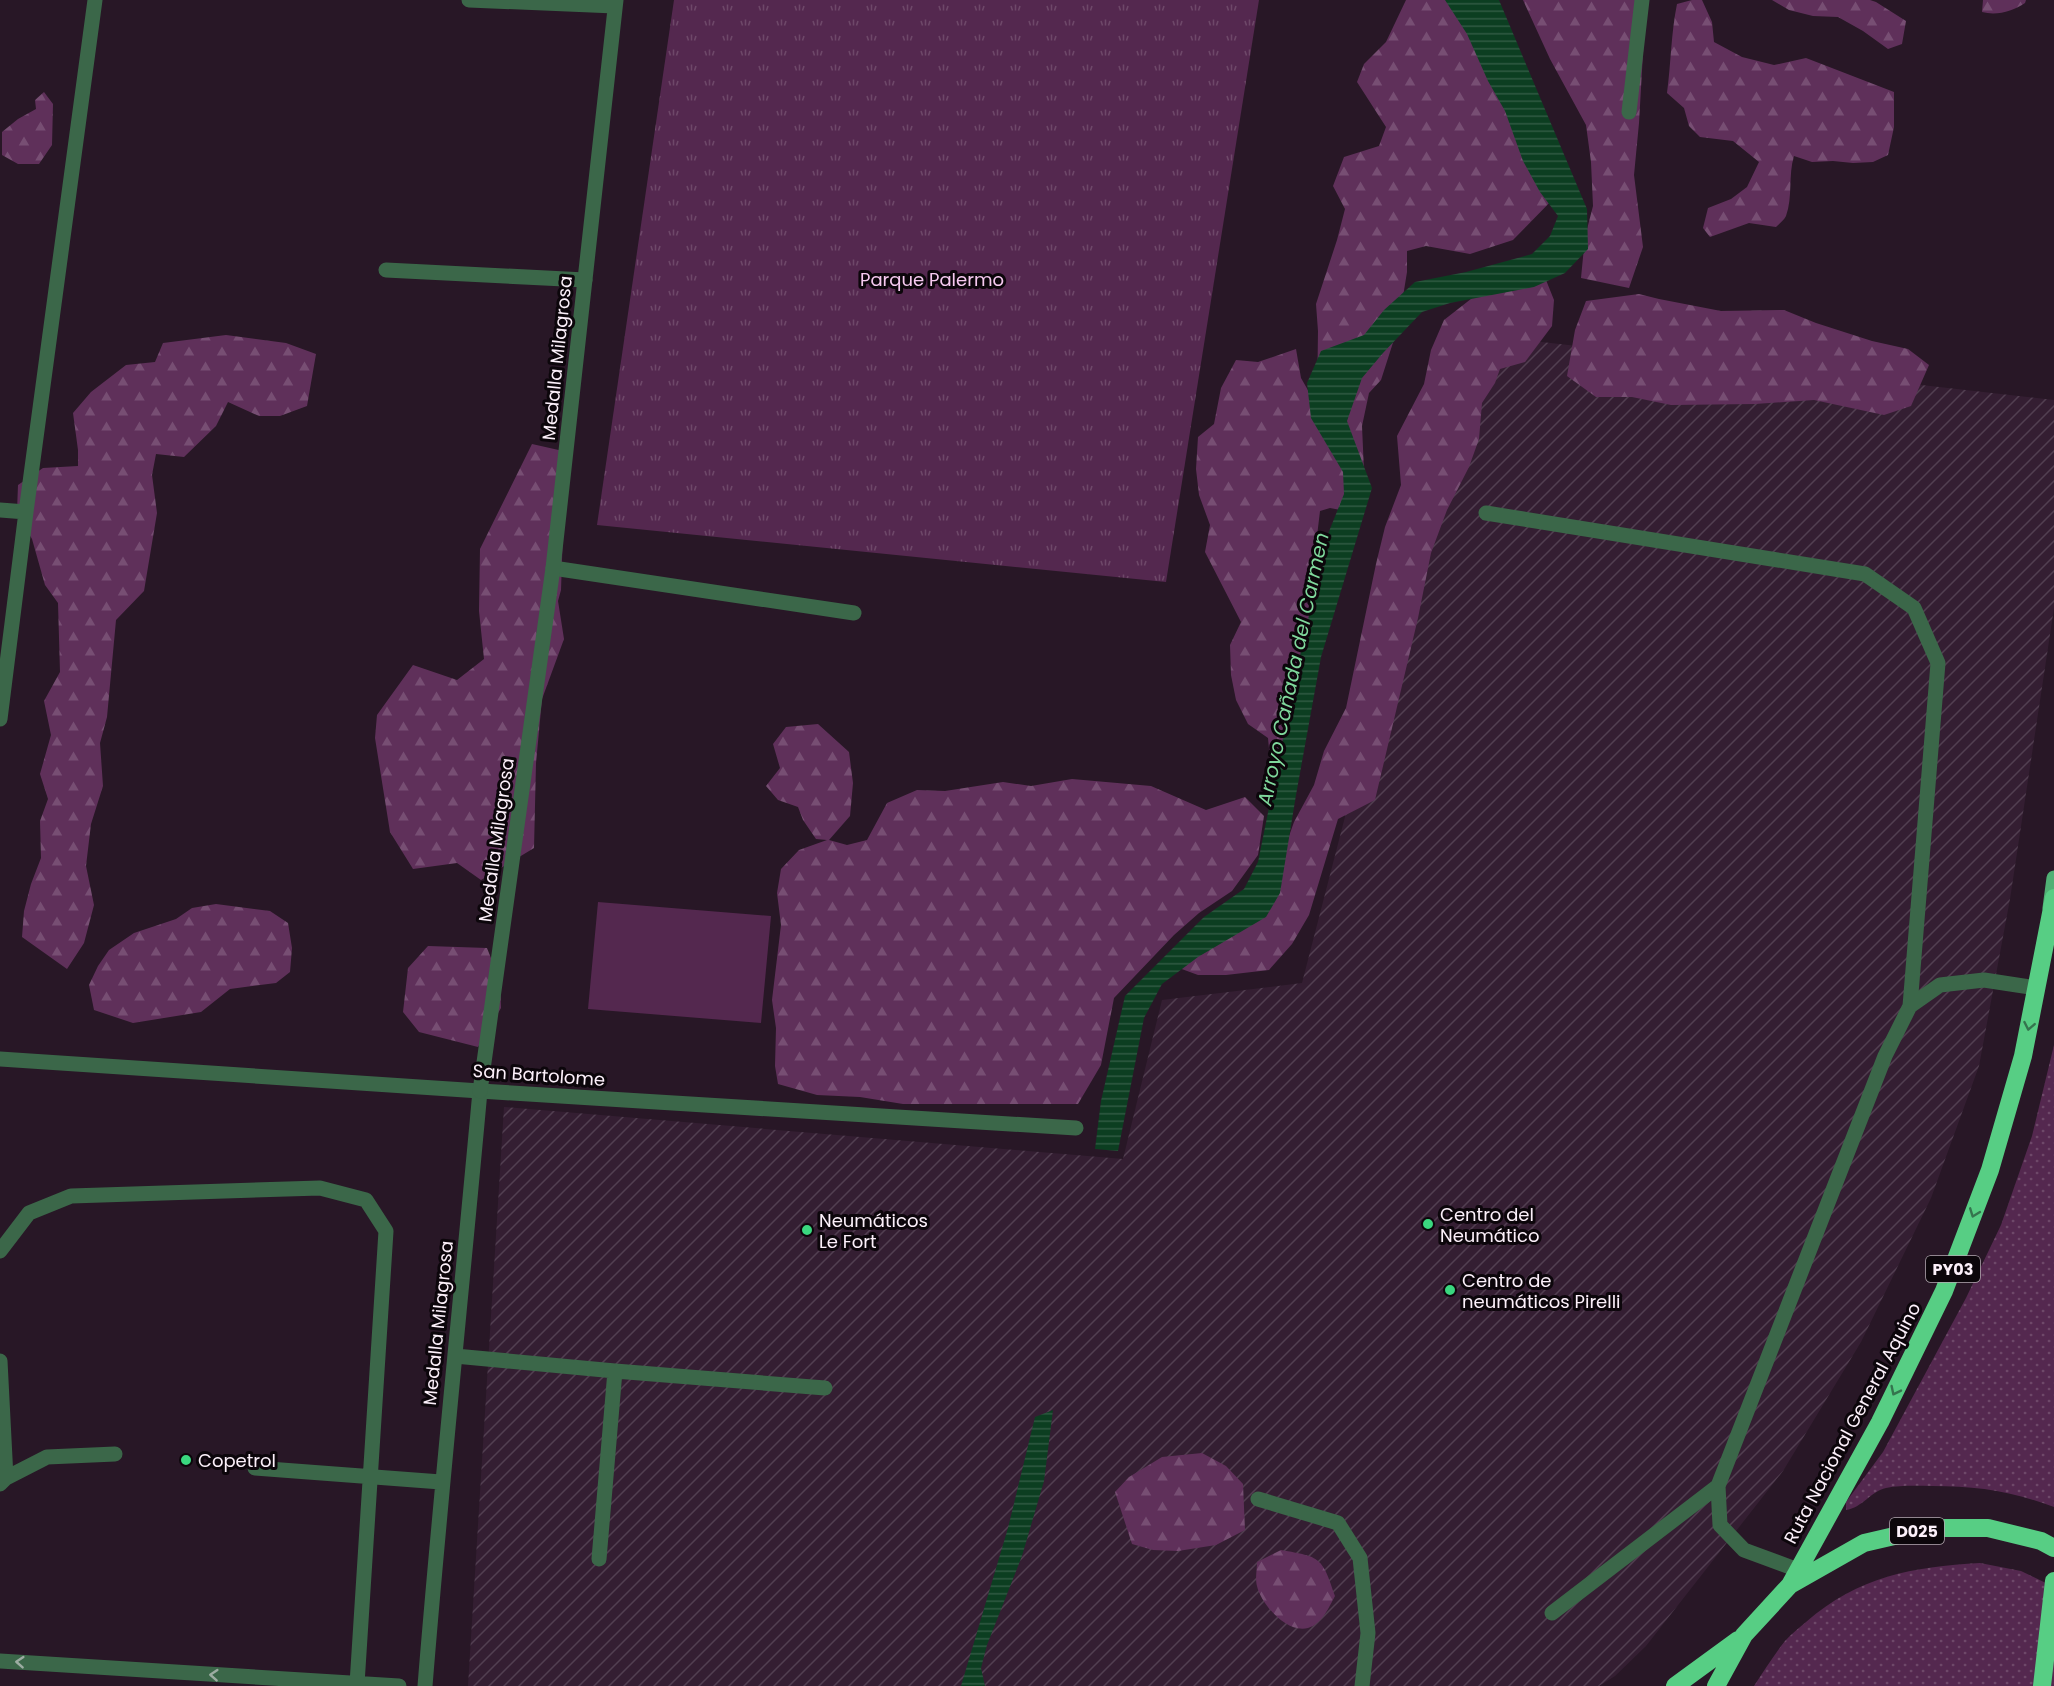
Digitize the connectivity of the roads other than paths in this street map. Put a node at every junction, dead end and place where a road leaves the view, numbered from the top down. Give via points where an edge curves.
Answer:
1 (95, 0) edge
2 (469, 0) edge
3 (1642, 0) edge
4 (616, 3) edge
5 (1629, 112) dead end
6 (386, 270) dead end
7 (585, 280) junction
8 (0, 510) edge
9 (26, 512) junction
10 (1486, 513) dead end
11 (553, 568) junction
12 (854, 613) dead end
13 (0, 719) edge
14 (2054, 878) edge
15 (2054, 898) edge
16 (2048, 928) junction
17 (2037, 988) junction
18 (1910, 1006) junction
19 (0, 1059) edge
20 (480, 1091) junction
21 (1076, 1128) dead end
22 (0, 1251) edge
23 (455, 1356) junction
24 (0, 1361) edge
25 (615, 1371) junction
26 (825, 1388) dead end
27 (115, 1454) dead end
28 (255, 1468) dead end
29 (371, 1477) junction
30 (3, 1481) edge
31 (441, 1482) junction
32 (1718, 1486) junction
33 (1258, 1499) dead end
34 (2054, 1548) edge
35 (599, 1559) dead end
36 (1794, 1578) junction
37 (2054, 1581) edge
38 (1552, 1613) dead end
39 (1744, 1635) junction
40 (0, 1661) edge
41 (357, 1684) junction
42 (399, 1686) edge
43 (425, 1686) edge
44 (1362, 1686) edge
45 (1676, 1686) edge
46 (1716, 1686) edge
47 (2042, 1686) edge

1 - 9 street
2 - 4 street
3 - 5 street
4 - 7 street, Medalla Milagrosa
6 - 7 street
7 - 11 street, Medalla Milagrosa
8 - 9 street
9 - 13 street
10 - 18 street via 1864,574 1914,608 1938,663
11 - 12 street
11 - 20 street, Medalla Milagrosa
14 - 16 main road, PY03
15 - 16 highway, Ruta Nacional General Aquino / PY03
16 - 17 highway, Ruta Nacional General Aquino / PY03
17 - 18 street via 1984,980 1940,985
17 -> 36 highway, Ruta Nacional General Aquino / PY03 via 2023,1056 1990,1170 1944,1291 1880,1422
18 - 32 street via 1886,1056
19 - 20 street, San Bartolome
20 - 21 street, San Bartolome
20 - 23 street, Medalla Milagrosa
22 - 29 street via 29,1213 71,1196 320,1188 366,1200 386,1231
23 - 25 street
23 - 31 street, Medalla Milagrosa
24 - 30 street
25 - 26 street
25 - 35 street
27 - 30 street via 47,1457
28 - 29 street
29 - 31 street
29 - 41 street
31 - 43 street, Medalla Milagrosa
32 - 36 street via 1720,1525 1744,1550
32 - 38 street
33 - 44 street via 1338,1523 1360,1558 1368,1633
34 - 36 highway, D025 via 1988,1528 1929,1528 1864,1543
36 - 39 highway, D025
37 - 47 highway
39 - 45 highway, D025
39 - 46 highway, D025
41 -> 40 street
41 - 42 street

